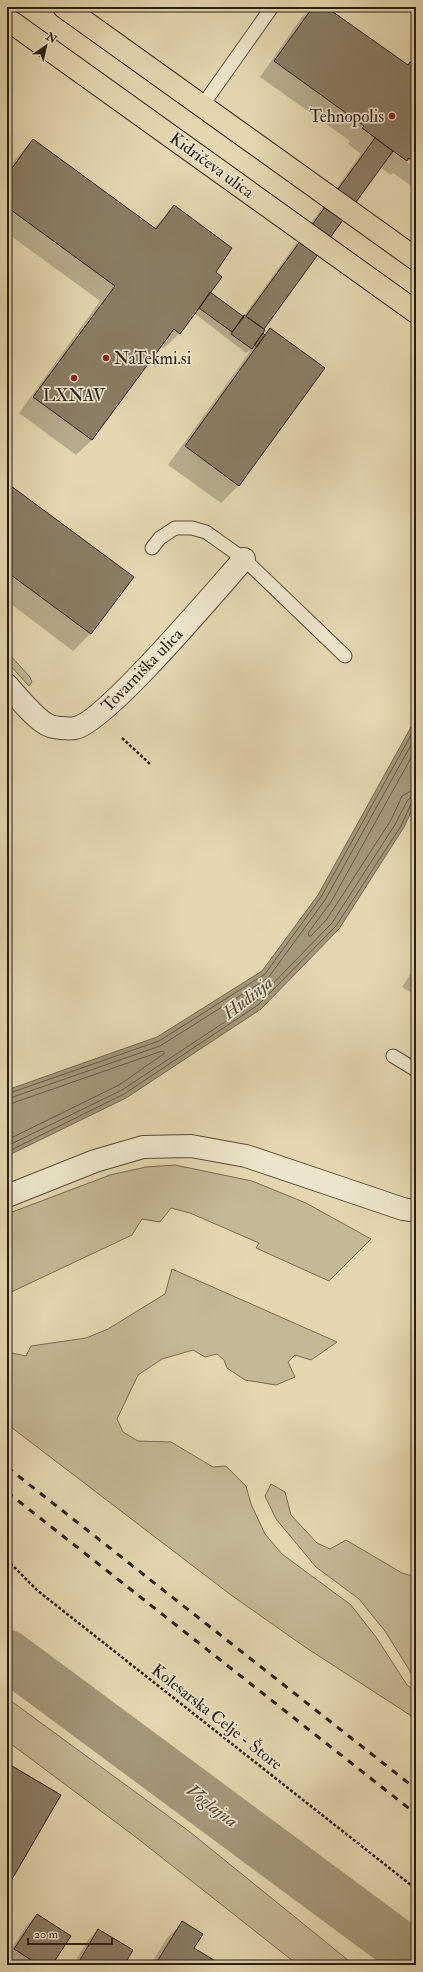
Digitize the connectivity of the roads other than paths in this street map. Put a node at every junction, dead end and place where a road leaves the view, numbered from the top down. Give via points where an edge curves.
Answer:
1 (64, 7) edge
2 (272, 7) edge
3 (7, 19) edge
4 (202, 106) junction
5 (416, 259) edge
6 (416, 312) edge
7 (152, 548) dead end
8 (244, 559) junction
9 (345, 656) dead end
10 (7, 685) edge
11 (394, 1056) dead end
12 (416, 1070) edge
13 (7, 1196) edge
14 (416, 1211) edge

1 - 4 main road
2 - 4 lane
3 - 6 main road, Kidričeva ulica
4 - 5 main road
7 - 8 lane via 160,538 175,528 192,528 206,532
8 - 9 lane
8 - 10 street, Tovarniška ulica via 128,687 99,715 76,728 48,725
11 - 12 lane
13 - 14 street via 95,1161 143,1147 191,1146 246,1156 403,1209

